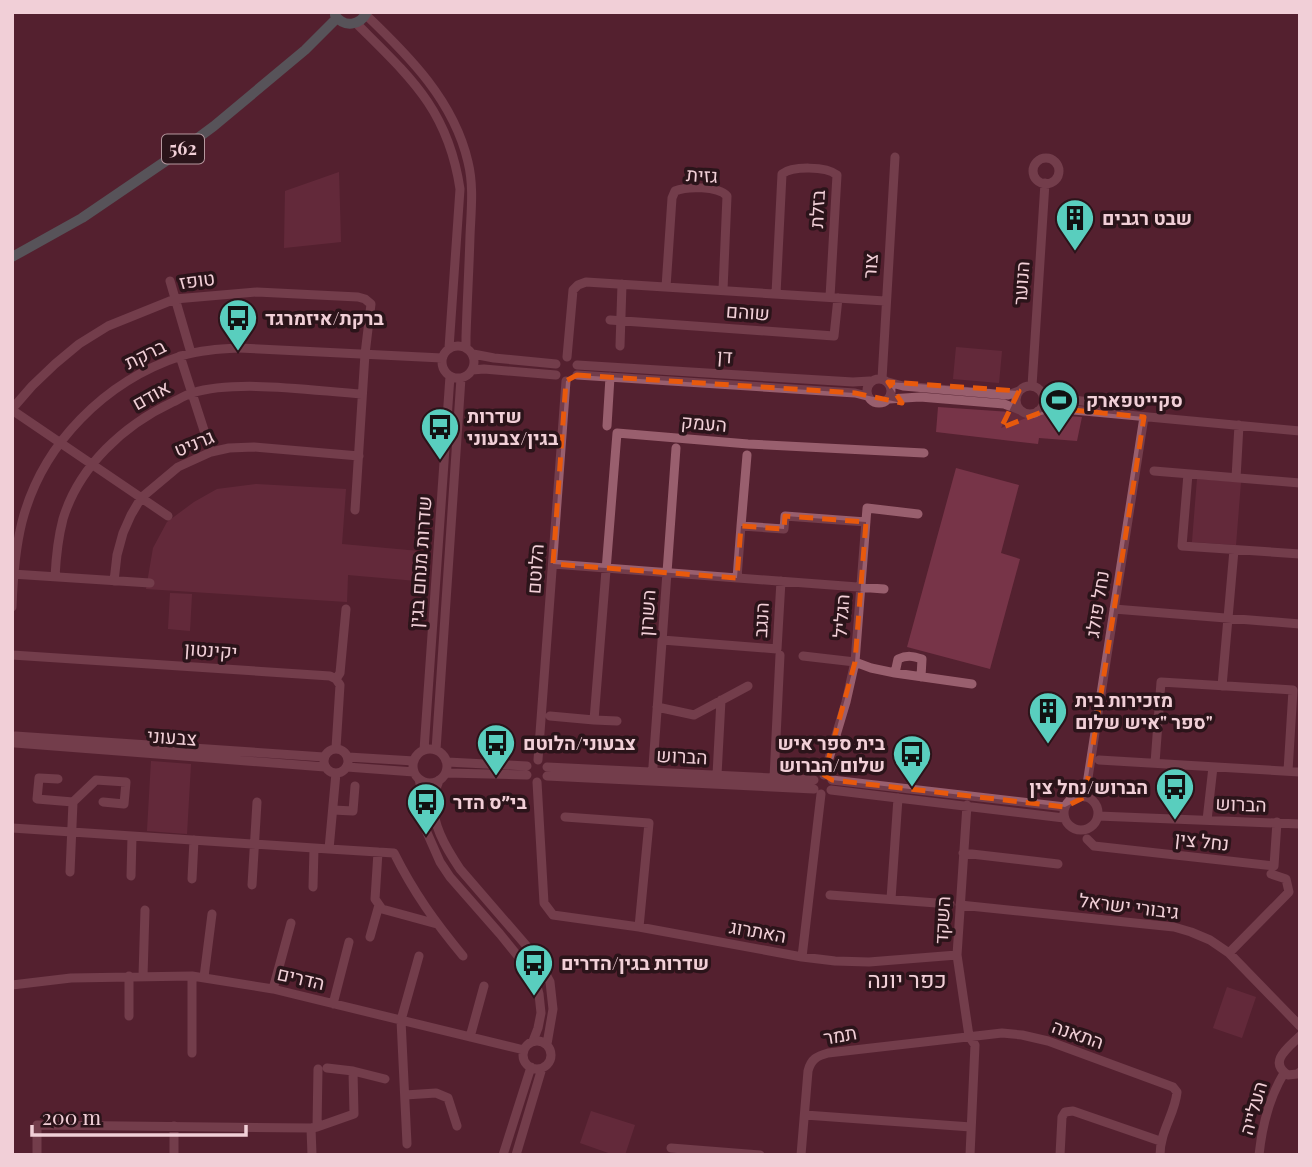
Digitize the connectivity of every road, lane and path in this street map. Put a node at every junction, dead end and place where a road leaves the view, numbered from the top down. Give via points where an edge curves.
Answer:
1 (366, 14) edge
2 (335, 15) edge
3 (356, 23) junction
4 (895, 157) dead end
5 (1045, 183) dead end
6 (12, 257) edge
7 (170, 281) dead end
8 (622, 284) junction
9 (666, 287) junction
10 (723, 290) junction
11 (776, 294) junction
12 (834, 298) junction
13 (175, 299) junction
14 (885, 301) junction
15 (610, 320) dead end
16 (621, 321) junction
17 (620, 346) dead end
18 (449, 348) junction
19 (470, 351) junction
20 (191, 354) junction
21 (365, 354) junction
22 (180, 356) junction
23 (567, 357) junction
24 (442, 358) junction
25 (556, 364) junction
26 (577, 365) junction
27 (472, 370) junction
28 (556, 375) junction
29 (577, 375) junction
30 (455, 377) junction
31 (610, 377) junction
32 (885, 380) junction
33 (566, 381) junction
34 (870, 381) junction
35 (1032, 386) junction
36 (1019, 391) junction
37 (192, 393) junction
38 (362, 394) junction
39 (1043, 394) junction
40 (867, 396) junction
41 (889, 399) junction
42 (12, 410) edge
43 (1020, 410) junction
44 (1038, 411) junction
45 (1144, 417) junction
46 (1239, 425) junction
47 (607, 426) dead end
48 (1300, 431) edge
49 (60, 442) junction
50 (676, 448) dead end
51 (211, 452) junction
52 (924, 453) dead end
53 (747, 455) dead end
54 (359, 456) junction
55 (92, 464) junction
56 (1154, 471) dead end
57 (1188, 474) junction
58 (1236, 478) junction
59 (1300, 483) edge
60 (141, 498) junction
61 (355, 510) dead end
62 (919, 514) dead end
63 (168, 516) dead end
64 (866, 522) junction
65 (741, 526) junction
66 (1234, 550) junction
67 (1300, 554) edge
68 (553, 564) junction
69 (606, 568) junction
70 (667, 573) junction
71 (13, 574) edge
72 (55, 577) junction
73 (737, 578) junction
74 (114, 581) junction
75 (781, 581) junction
76 (150, 583) dead end
77 (861, 587) junction
78 (884, 589) dead end
79 (12, 607) edge
80 (346, 609) dead end
81 (1114, 609) junction
82 (1227, 618) junction
83 (1300, 624) edge
84 (662, 640) junction
85 (12, 654) edge
86 (780, 655) dead end
87 (803, 656) dead end
88 (855, 662) junction
89 (895, 673) junction
90 (921, 677) junction
91 (336, 679) junction
92 (972, 684) dead end
93 (748, 686) dead end
94 (1222, 686) junction
95 (721, 701) junction
96 (657, 707) junction
97 (551, 716) dead end
98 (594, 720) junction
99 (617, 721) dead end
100 (14, 740) edge
101 (336, 748) junction
102 (424, 750) junction
103 (436, 750) junction
104 (538, 760) junction
105 (1099, 760) dead end
106 (325, 762) junction
107 (347, 762) junction
108 (1155, 763) junction
109 (1213, 767) junction
110 (416, 771) junction
111 (527, 771) junction
112 (547, 771) junction
113 (1288, 771) junction
114 (444, 772) junction
115 (1300, 772) edge
116 (336, 773) junction
117 (717, 775) junction
118 (652, 776) junction
119 (774, 778) junction
120 (58, 779) dead end
121 (537, 782) junction
122 (829, 782) junction
123 (355, 786) dead end
124 (816, 788) junction
125 (1085, 797) junction
126 (898, 798) junction
127 (73, 802) junction
128 (103, 802) dead end
129 (257, 802) dead end
130 (967, 805) junction
131 (333, 810) junction
132 (1065, 813) junction
133 (1098, 816) junction
134 (565, 817) dead end
135 (1207, 820) junction
136 (1277, 822) junction
137 (1300, 824) edge
138 (12, 829) edge
139 (71, 832) junction
140 (132, 836) junction
141 (1087, 839) dead end
142 (194, 840) junction
143 (254, 844) junction
144 (314, 848) junction
145 (329, 849) junction
146 (378, 852) junction
147 (963, 853) junction
148 (1058, 863) dead end
149 (70, 872) dead end
150 (1271, 874) dead end
151 (131, 876) dead end
152 (192, 879) dead end
153 (252, 885) dead end
154 (313, 887) dead end
155 (810, 893) junction
156 (891, 899) junction
157 (955, 904) junction
158 (379, 905) junction
159 (145, 910) dead end
160 (212, 914) dead end
161 (291, 923) dead end
162 (437, 924) junction
163 (639, 927) junction
164 (370, 937) dead end
165 (349, 942) dead end
166 (1229, 953) junction
167 (419, 956) dead end
168 (463, 956) dead end
169 (957, 956) junction
170 (802, 957) junction
171 (129, 976) junction
172 (143, 976) junction
173 (192, 976) junction
174 (204, 977) junction
175 (12, 985) edge
176 (484, 986) dead end
177 (273, 989) junction
178 (333, 1004) junction
179 (130, 1016) dead end
180 (401, 1020) junction
181 (1300, 1026) edge
182 (969, 1036) junction
183 (1300, 1036) edge
184 (470, 1037) junction
185 (533, 1041) junction
186 (547, 1044) junction
187 (524, 1050) junction
188 (192, 1053) dead end
189 (531, 1067) junction
190 (542, 1068) junction
191 (353, 1071) junction
192 (1294, 1074) edge
193 (385, 1079) dead end
194 (405, 1095) junction
195 (805, 1115) junction
196 (174, 1126) junction
197 (457, 1126) dead end
198 (971, 1127) junction
199 (314, 1128) junction
200 (1160, 1141) junction
201 (407, 1144) dead end
202 (671, 1148) dead end
203 (37, 1155) edge
204 (174, 1155) edge
205 (312, 1155) edge
206 (503, 1155) edge
207 (516, 1155) edge
208 (760, 1155) edge
209 (801, 1155) edge
210 (970, 1155) edge
211 (1060, 1155) edge
212 (1160, 1155) edge
213 (1259, 1155) edge

1 - 3 main road
1 - 19 street via 434,88 450,112 469,162 466,337
2 - 3 main road, 562 via 346,24
2 - 6 main road, 562 via 305,50 214,126 82,218
3 - 18 street via 425,95 457,165 460,188
4 - 14 street, צור
5 - 35 street, הנוער
7 - 13 street
8 - 9 street, שוהם
8 - 16 street
8 - 23 street, שוהם via 586,282 573,290
9 - 10 street, שוהם
9 - 10 street, גזית via 675,191 711,189 727,196
10 - 11 street, שוהם
11 - 12 street, שוהם
11 - 12 street, בזלת via 782,174 799,168 828,170 837,175
12 - 14 street, שוהם
12 - 16 street, שוהם via 834,335
13 - 20 street
13 - 21 street, טופז via 257,292 365,299 371,304
13 - 42 street, טופז via 108,326 79,344
14 - 32 street, צור
15 - 16 street, שוהם
16 - 17 street
18 - 19 street
18 - 24 street
19 - 25 street
19 - 27 street via 475,362
20 - 21 street, ברקת via 239,348
20 - 22 street, ברקת
21 - 24 street, ברקת
21 - 38 street
22 - 37 street
22 - 49 street, ברקת via 129,381 93,406
23 - 25 street
23 - 26 street
24 - 30 street via 443,369
25 - 28 street
26 - 29 street
26 - 34 street, דן
27 - 28 street
27 - 30 street
28 - 33 street
29 - 31 street, דן
29 - 33 street
30 - 102 street, שדרות מנחם בגין
30 - 103 street, שדרות מנחם בגין
31 - 40 street, דן
31 - 47 street
32 - 34 street
32 - 36 street via 903,386 1007,395
32 - 41 street
33 - 68 street, הלוטם
34 - 40 street
35 - 36 street
35 - 39 street
36 - 43 street via 1016,401
37 - 38 street, אודם via 265,387
37 - 51 street
37 - 55 street, אודם via 131,426
38 - 54 street
39 - 44 street via 1044,404
39 - 45 street via 1101,403
40 - 41 street via 877,403
41 - 43 street via 1004,404
42 - 49 street
43 - 44 street
44 - 45 street via 1052,408
45 - 46 street
45 - 81 street, נחל פולג
46 - 48 street
46 - 58 street
49 - 55 street
49 - 71 street, ברקת via 30,499
50 - 70 street, השרון
51 - 54 street, גרניט via 254,447
51 - 60 street, גרניט via 178,467
52 - 69 street, העמק via 617,433
53 - 65 street
54 - 61 street
55 - 60 street
55 - 72 street, אודם via 64,517
56 - 57 street
57 - 58 street
57 - 66 street via 1182,546
58 - 59 street
60 - 63 street
60 - 74 street, גרניט via 123,533
62 - 64 street via 867,508
64 - 65 street via 785,516 784,529
64 - 77 street, הגליל
65 - 73 street
66 - 67 street
66 - 82 street
68 - 69 street
68 - 104 street, הלוטם
69 - 70 street
69 - 98 street
70 - 73 street
70 - 84 street, השרון
71 - 72 street
71 - 79 street, ברקת
72 - 74 street
73 - 75 street
74 - 76 street
75 - 77 street, הנגב
75 - 84 street, הנגב via 777,649
77 - 78 street, הנגב
77 - 88 street, הגליל
80 - 91 street
81 - 82 street
81 - 125 street, נחל פולג
82 - 83 street
82 - 94 street
84 - 96 street, השרון
85 - 91 street, יקינטון
86 - 119 street
87 - 88 street
88 - 89 street
88 - 122 street, הגליל
89 - 90 street
89 - 90 street via 898,659 915,657 922,659
90 - 92 street
91 - 101 street via 340,685
93 - 95 street
94 - 108 street via 1161,682
94 - 113 street via 1293,690
95 - 96 street via 694,715
95 - 117 street
96 - 118 street, השרון
97 - 98 street
98 - 99 street
100 - 106 street, צבעוני
101 - 106 street via 328,751
101 - 107 street via 343,751
102 - 103 street
102 - 110 street via 416,757
103 - 114 street via 441,753
104 - 111 street via 532,761
104 - 112 street
105 - 108 street
106 - 116 street
107 - 110 street
107 - 116 street
108 - 109 street
109 - 113 street
109 - 135 street
110 - 114 street via 429,783
110 - 185 street via 425,828 440,862 534,976 541,1013
111 - 114 street
111 - 121 street via 529,779
112 - 118 street, הברוש
112 - 121 street
113 - 115 street
114 - 186 street via 433,795 437,825 460,869 537,958 550,982 553,1009
116 - 131 street
117 - 118 street, הברוש
117 - 119 street, הברוש
118 - 124 street, הברוש
119 - 124 street, הברוש
120 - 127 street via 39,778 37,799
121 - 163 street, האתרוג via 544,903 553,915
122 - 124 street via 827,794
122 - 124 street via 818,776
122 - 126 street
122 - 132 street
123 - 131 street via 353,811
124 - 155 street
125 - 132 street via 1071,799
125 - 133 street via 1092,800
126 - 130 street
126 - 156 street
127 - 128 street via 96,780 126,782 124,804
127 - 139 street
129 - 143 street
130 - 132 street
130 - 147 street, השקד
131 - 145 street
132 - 133 street via 1071,827 1082,830 1092,826
133 - 135 street, הברוש
134 - 163 street via 649,823
135 - 136 street, הברוש
136 - 137 street, הברוש
136 - 141 street, נחל צין via 1274,866 1094,846
138 - 139 street
139 - 140 street
139 - 149 street
140 - 142 street
140 - 151 street
142 - 143 street
142 - 152 street
143 - 144 street
143 - 153 street
144 - 145 street
144 - 154 street
145 - 146 street
146 - 158 street via 375,899
146 - 162 street via 394,853
147 - 148 street
147 - 157 street, השקד
150 - 166 street via 1286,879 1290,892
155 - 156 street, גיבורי ישראל
155 - 170 street
156 - 157 street, גיבורי ישראל
157 - 166 street, גיבורי ישראל via 1174,927 1210,940
157 - 169 street, השקד
158 - 162 street
158 - 164 street
159 - 172 street
160 - 174 street
161 - 177 street
162 - 168 street
163 - 170 street, האתרוג
165 - 178 street
166 - 181 street, גיבורי ישראל
167 - 180 street
169 - 170 street, האתרוג via 869,962
169 - 182 street, השקד
171 - 172 street, הדרים
171 - 175 street, הדרים
171 - 179 street
172 - 173 street, הדרים
173 - 174 street, הדרים
173 - 188 street
174 - 177 street, הדרים
176 - 184 street
177 - 178 street, הדרים
178 - 180 street, הדרים
180 - 184 street, הדרים
180 - 194 street
182 - 195 street, תמר via 820,1055 808,1071
182 - 198 street, השקד via 975,1045
182 - 200 street, התאנה via 1002,1033 1048,1041 1172,1087 1176,1099
183 - 192 street, העלייה via 1279,1059 1279,1067
184 - 187 street, הדרים
185 - 186 street
185 - 187 street
186 - 190 street via 551,1059
187 - 189 street via 524,1060
189 - 190 street
189 - 206 street
190 - 207 street
191 - 193 street
191 - 199 street via 354,1114
191 - 199 street via 323,1068
192 - 213 street, העלייה via 1268,1109
194 - 197 street via 436,1093 448,1098
194 - 201 street
195 - 198 street
195 - 209 street, תמר
196 - 199 street
196 - 203 street via 37,1125
196 - 204 street
198 - 210 street, השקד
199 - 205 street
200 - 211 street via 1065,1112
200 - 212 street
202 - 208 street

